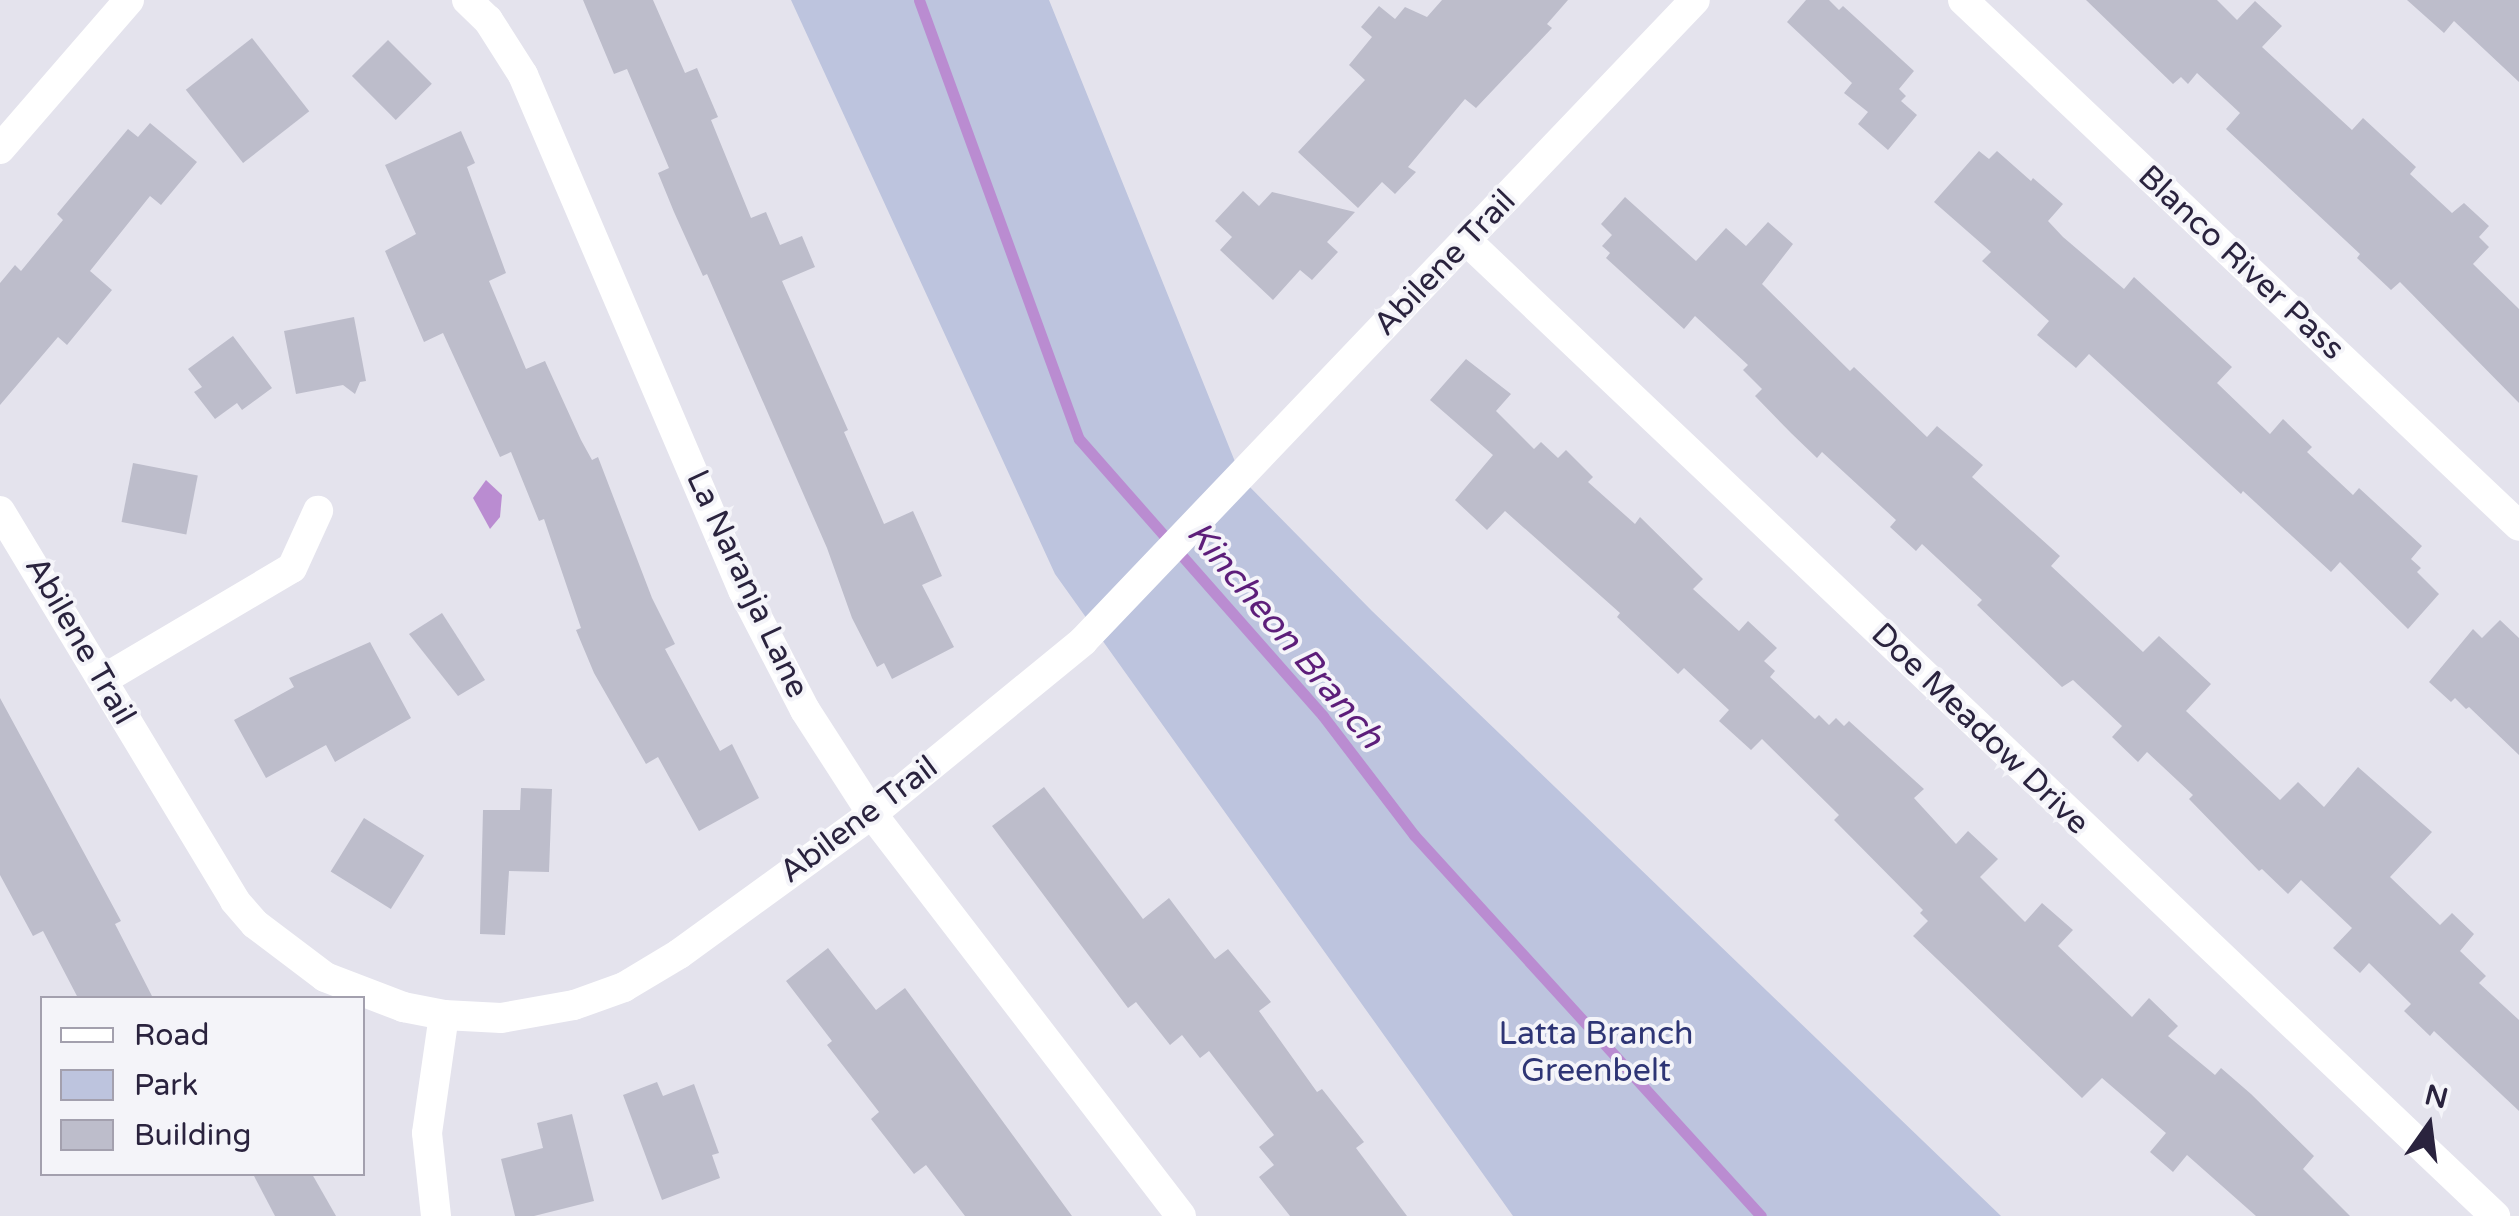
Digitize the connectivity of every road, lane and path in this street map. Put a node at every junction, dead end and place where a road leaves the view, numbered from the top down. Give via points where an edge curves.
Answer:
1 (129, 0) edge
2 (467, 0) edge
3 (1695, 0) edge
4 (1963, 0) edge
5 (0, 150) edge
6 (1467, 241) junction
7 (0, 511) edge
8 (318, 511) dead end
9 (2519, 526) edge
10 (104, 679) junction
11 (872, 814) junction
12 (444, 1015) junction
13 (436, 1216) edge
14 (1181, 1216) edge
15 (2495, 1216) edge

1 - 5 street
2 - 11 street, La Naranja Lane via 523,75 762,632
3 - 6 street, Abilene Trail
4 - 9 street, Blanco River Pass
6 - 11 street, Abilene Trail via 1083,642
6 - 15 street, Doe Meadow Drive
7 - 10 street, Abilene Trail
8 - 10 street via 304,551 273,582
10 - 12 street, Abilene Trail via 235,902 256,924 325,977
11 - 12 street, Abilene Trail via 624,987 543,1014
11 - 14 street, La Naranja Lane
12 - 13 street via 426,1133

